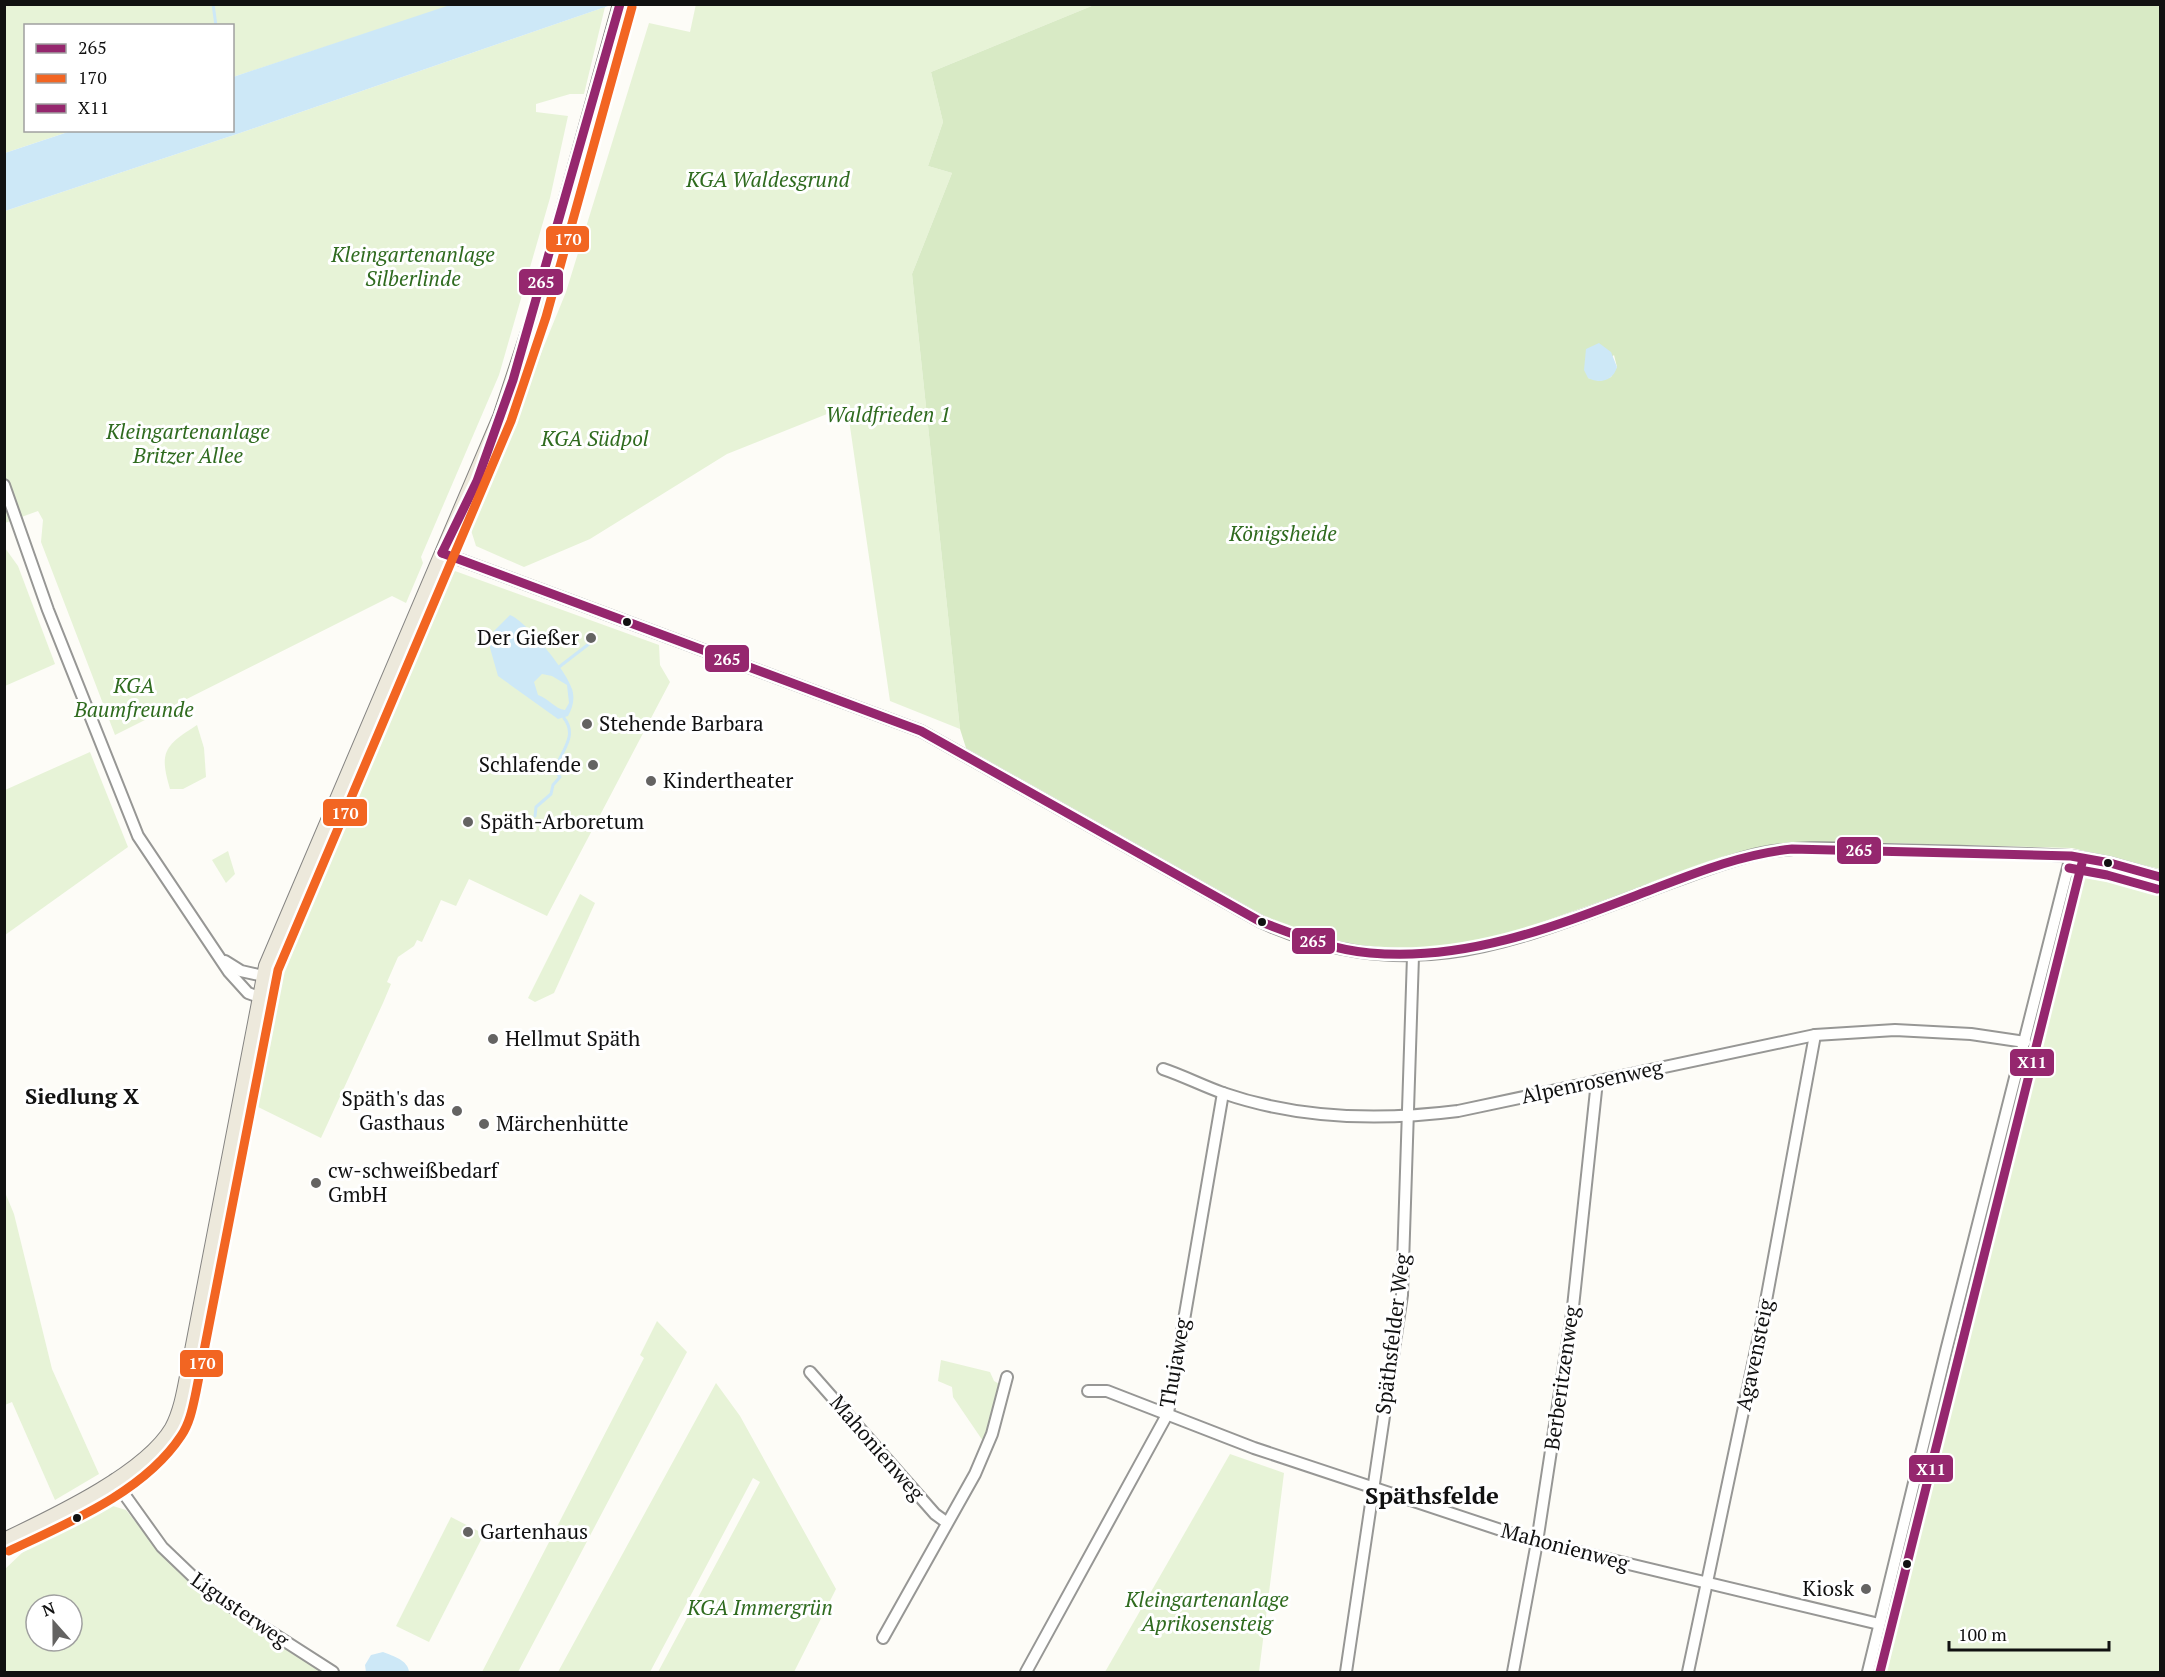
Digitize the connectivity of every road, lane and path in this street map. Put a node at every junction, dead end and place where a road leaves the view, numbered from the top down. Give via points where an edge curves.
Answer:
1 (619, 8) edge
2 (4, 485) edge
3 (442, 553) junction
4 (2071, 856) junction
5 (2160, 877) edge
6 (1413, 956) junction
7 (221, 959) junction
8 (263, 976) junction
9 (259, 997) junction
10 (1815, 1035) junction
11 (2025, 1042) junction
12 (1163, 1068) dead end
13 (1597, 1081) junction
14 (1223, 1093) junction
15 (1408, 1118) junction
16 (810, 1372) dead end
17 (1007, 1377) dead end
18 (1088, 1391) dead end
19 (1168, 1413) junction
20 (114, 1480) junction
21 (1373, 1488) junction
22 (946, 1522) junction
23 (4, 1540) edge
24 (1537, 1542) junction
25 (1708, 1582) junction
26 (1880, 1624) junction
27 (883, 1638) dead end
28 (333, 1672) edge
29 (1026, 1672) edge
30 (1346, 1672) edge
31 (1513, 1672) edge
32 (1688, 1672) edge
33 (1868, 1672) edge

1 - 3 main road via 508,397
2 - 7 street via 48,610 138,836
3 - 6 street via 921,731 1280,931 1348,951
3 - 8 main road
4 - 5 street
4 - 6 street via 1845,849 1763,853 1519,938 1480,949
4 - 11 street
6 - 15 street, Späthsfelder Weg
7 - 8 street via 241,971
7 - 9 street via 248,993
8 - 9 main road
9 - 20 main road via 179,1410 171,1430 158,1446
10 - 11 street, Alpenrosenweg via 1895,1030 1971,1034
10 - 13 street, Alpenrosenweg
10 - 25 street, Agavensteig via 1763,1317
11 - 26 street
12 - 14 street, Alpenrosenweg
13 - 15 street, Alpenrosenweg
13 - 24 street, Berberitzenweg via 1573,1307
14 - 15 street, Alpenrosenweg via 1272,1107 1324,1115
14 - 19 street, Thujaweg
15 - 21 street, Späthsfelder Weg via 1402,1295
16 - 22 street, Mahonienweg
17 - 22 street, Mahonienweg via 992,1434 975,1474
18 - 19 street, Mahonienweg via 1107,1391
19 - 21 street, Mahonienweg via 1254,1448
19 - 29 street, Thujaweg
20 - 23 main road
20 - 28 street, Ligusterweg via 162,1547 210,1593
21 - 24 street, Mahonienweg
21 - 30 street, Späthsfelder Weg
22 - 27 street, Mahonienweg
24 - 25 street, Mahonienweg
24 - 31 street, Berberitzenweg
25 - 26 street, Mahonienweg
25 - 32 street, Agavensteig
26 - 33 street

